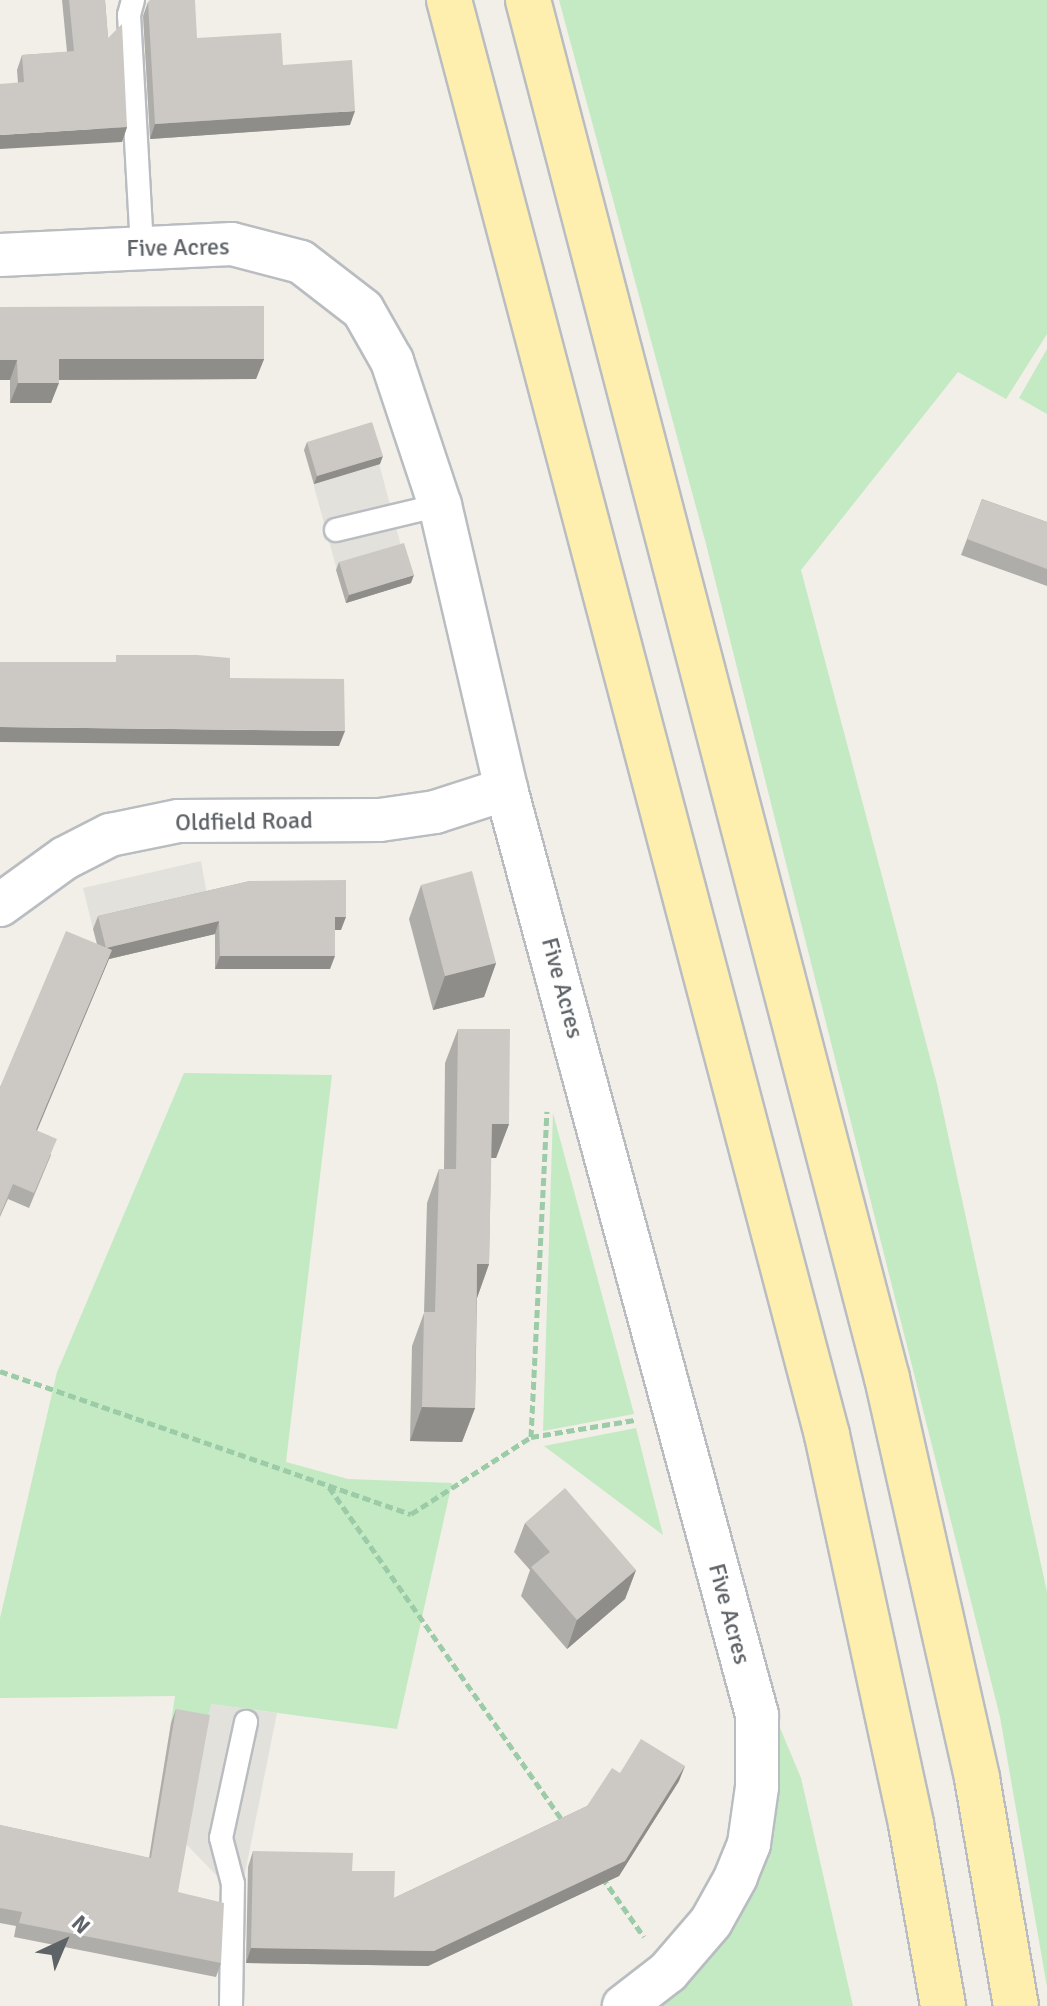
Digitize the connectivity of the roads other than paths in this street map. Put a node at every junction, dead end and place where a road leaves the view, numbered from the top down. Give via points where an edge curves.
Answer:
1 (133, 0) edge
2 (449, 0) edge
3 (528, 0) edge
4 (142, 249) junction
5 (0, 255) edge
6 (440, 505) junction
7 (336, 530) dead end
8 (506, 789) junction
9 (0, 905) edge
10 (246, 1722) dead end
11 (231, 2006) edge
12 (624, 2006) edge
13 (943, 2006) edge
14 (1016, 2006) edge

1 - 4 lane via 129,15
2 - 13 main road via 827,1435 911,1824
3 - 14 main road via 887,1378 977,1778
4 - 5 street, Five Acres
4 - 6 street, Five Acres via 232,244 301,262 363,310 392,361
6 - 7 lane
6 - 8 street, Five Acres
8 - 9 street, Oldfield Road via 435,812 380,820 178,821 110,835 65,858
8 - 12 street, Five Acres via 757,1715 757,1787 749,1844 736,1877 711,1922 668,1972
10 - 11 lane via 221,1838 233,1884

